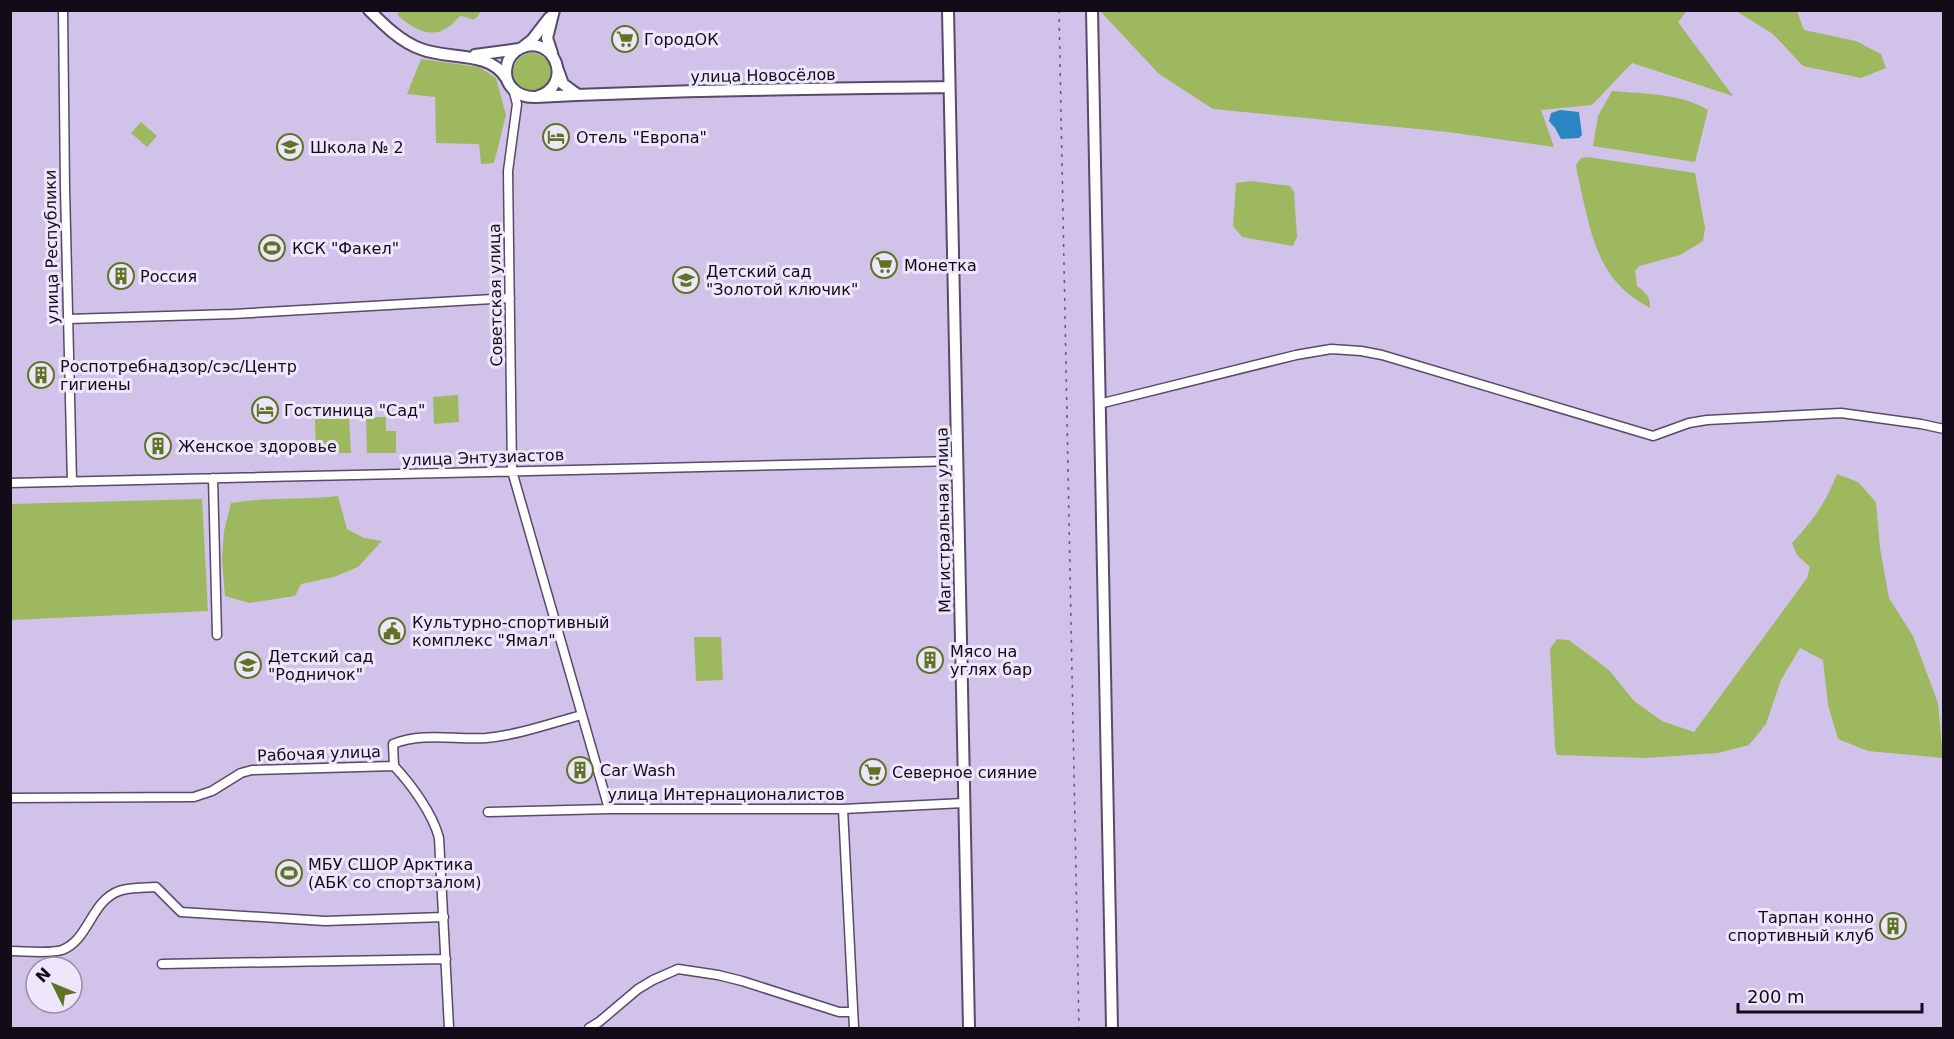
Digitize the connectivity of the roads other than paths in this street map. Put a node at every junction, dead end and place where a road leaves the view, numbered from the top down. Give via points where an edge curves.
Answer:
1 (63, 10) edge
2 (369, 10) edge
3 (948, 10) edge
4 (1092, 10) edge
5 (521, 48) junction
6 (459, 57) junction
7 (556, 63) junction
8 (507, 78) junction
9 (949, 87) junction
10 (512, 89) junction
11 (578, 95) junction
12 (536, 97) junction
13 (516, 119) junction
14 (510, 298) junction
15 (68, 319) junction
16 (1099, 404) junction
17 (1944, 429) edge
18 (957, 461) junction
19 (512, 471) junction
20 (213, 478) junction
21 (72, 482) junction
22 (10, 483) edge
23 (217, 635) dead end
24 (582, 715) junction
25 (394, 766) junction
26 (10, 798) edge
27 (964, 804) junction
28 (609, 809) junction
29 (843, 809) junction
30 (488, 812) dead end
31 (444, 917) junction
32 (10, 951) edge
33 (446, 959) junction
34 (162, 964) dead end
35 (853, 1012) junction
36 (449, 1029) edge
37 (589, 1029) edge
38 (854, 1029) edge
39 (969, 1029) edge
40 (1112, 1029) edge

1 - 15 street, улица Республики
2 - 6 main road via 406,42 431,53
3 - 9 main road, Магистральная улица
4 - 16 main road
5 - 6 main road
5 - 7 main road via 541,47
5 - 7 main road via 539,33 554,10 547,38
5 - 8 main road via 508,62
6 - 8 main road via 493,64
7 - 11 main road via 563,84
7 - 12 main road via 557,80 551,89
8 - 10 main road
9 - 11 main road, улица Новосёлов
9 - 18 main road, Магистральная улица
10 - 12 main road via 523,96
10 - 13 street, Советская улица via 517,99
11 - 12 main road, улица Новосёлов
12 - 13 street via 522,104
13 - 14 street, Советская улица via 508,171
14 - 15 street
14 - 19 street, Советская улица
15 - 21 street, улица Республики
16 - 17 street via 1296,355 1348,350 1395,358 1653,436 1707,420 1840,413
16 - 40 main road
18 - 19 street, улица Энтузиастов
18 - 27 main road, Магистральная улица
19 - 20 street, улица Энтузиастов
19 - 24 street, Советская улица
20 - 21 street, улица Энтузиастов
20 - 23 street
21 - 22 street, улица Энтузиастов
24 - 25 street via 486,738 406,739 393,744
24 - 28 street, Советская улица
25 - 26 street, Рабочая улица via 252,770 212,792 194,797
25 - 31 street, Рабочая улица via 437,830
27 - 29 street, улица Интернационалистов
27 - 39 main road, Магистральная улица
28 - 29 street, улица Интернационалистов
28 - 30 street, улица Интернационалистов
29 - 35 street
31 - 32 street via 325,921 181,912 156,887 132,888 104,901 68,947 58,951
31 - 33 street, Рабочая улица
33 - 34 street
33 - 36 street, Рабочая улица
35 - 37 street via 839,1012 718,975 678,969 638,989
35 - 38 street

